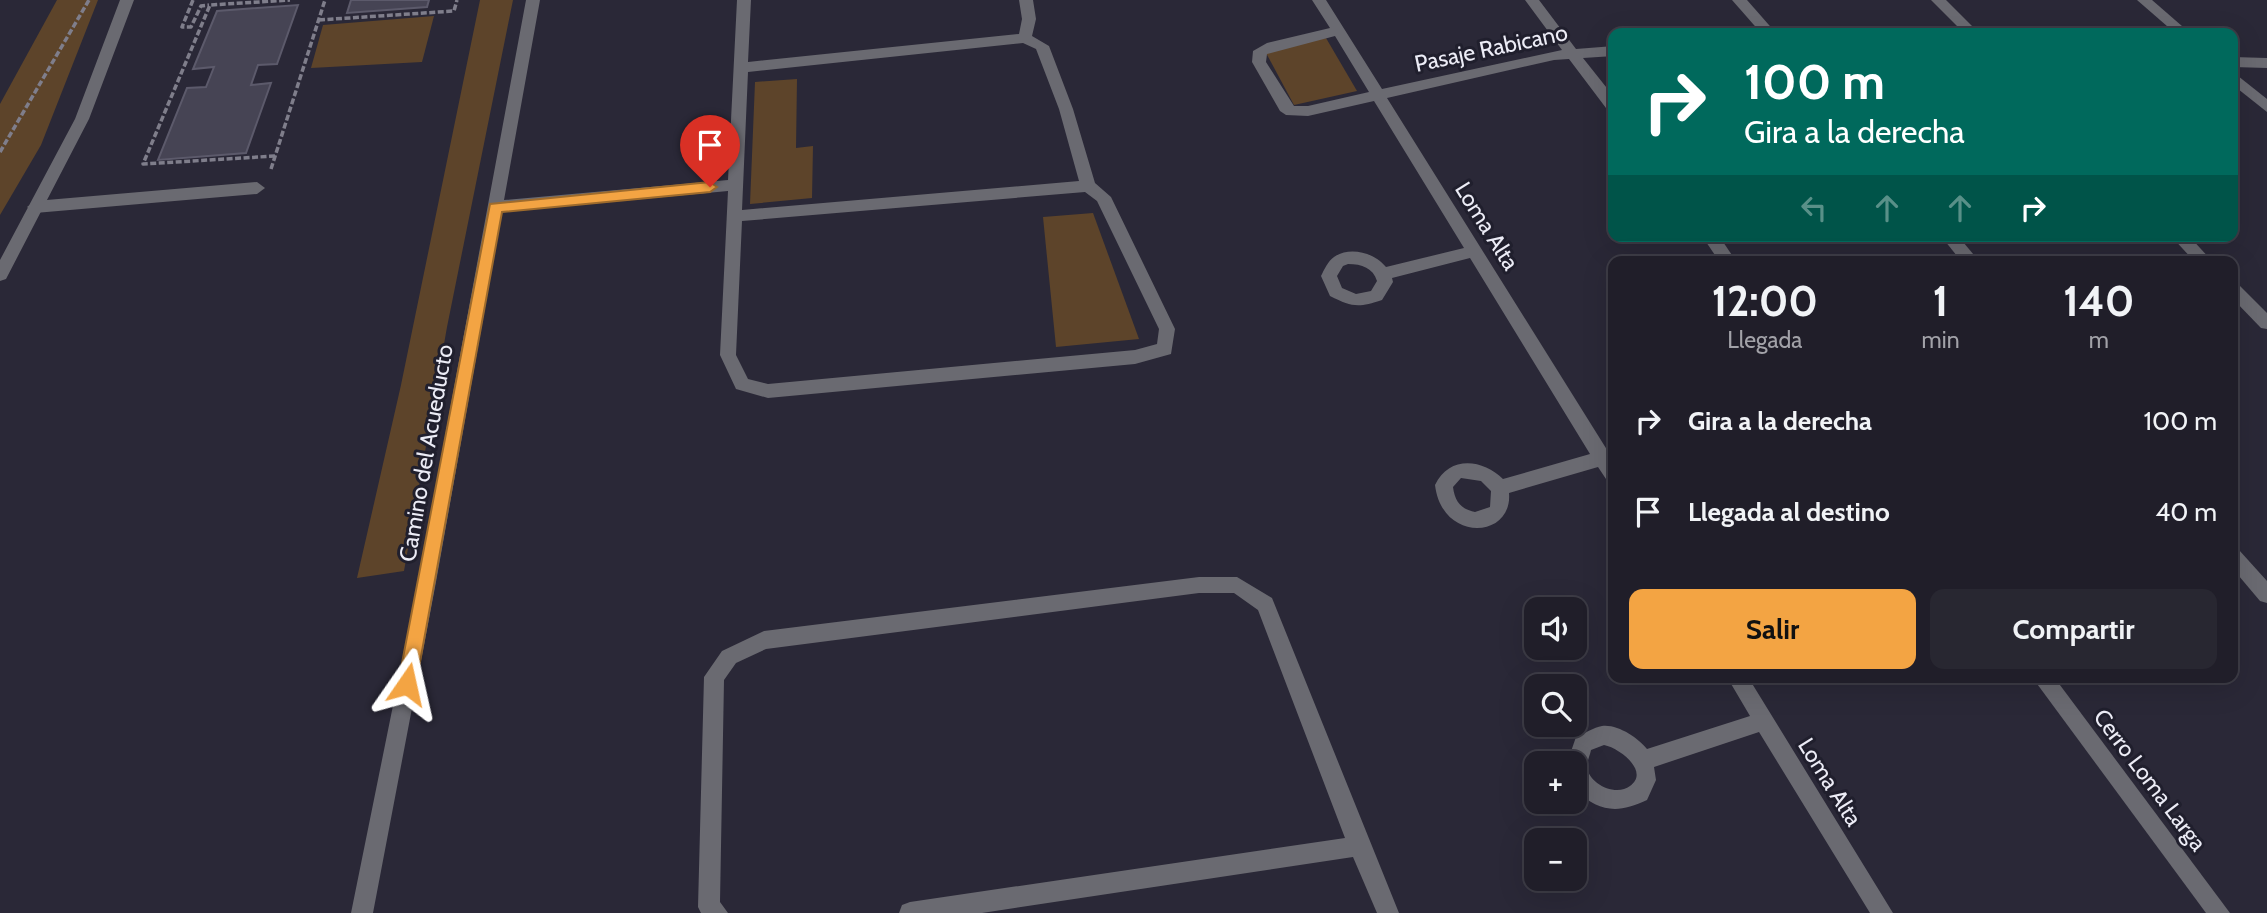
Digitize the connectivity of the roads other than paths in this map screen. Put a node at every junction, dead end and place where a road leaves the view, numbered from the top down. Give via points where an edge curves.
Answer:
1 (127, 0) edge
2 (533, 0) edge
3 (744, 0) edge
4 (1026, 0) edge
5 (1319, 0) edge
6 (1532, 0) edge
7 (1739, 0) edge
8 (1938, 0) edge
9 (2144, 0) edge
10 (1764, 28) edge
11 (1967, 28) edge
12 (2176, 28) edge
13 (1338, 31) junction
14 (1025, 38) junction
15 (1608, 51) edge
16 (1572, 53) junction
17 (2238, 62) edge
18 (2267, 63) edge
19 (741, 68) junction
20 (2238, 81) edge
21 (1378, 95) junction
22 (1608, 100) edge
23 (2267, 107) edge
24 (736, 184) junction
25 (1088, 186) junction
26 (257, 188) road end
27 (36, 207) junction
28 (495, 207) junction
29 (735, 216) junction
30 (1954, 242) edge
31 (2185, 242) edge
32 (1474, 251) junction
33 (1966, 256) edge
34 (2199, 256) edge
35 (1383, 274) dead end
36 (0, 275) edge
37 (2238, 294) edge
38 (2267, 323) edge
39 (1602, 458) junction
40 (1608, 468) edge
41 (1500, 488) junction
42 (2238, 562) edge
43 (2267, 595) edge
44 (1741, 683) edge
45 (2046, 683) edge
46 (1763, 720) junction
47 (1642, 761) dead end
48 (1359, 846) junction
49 (362, 913) edge
50 (716, 913) edge
51 (910, 913) edge
52 (1388, 913) edge
53 (1882, 913) edge
54 (2219, 913) edge

1 - 27 street via 82,119
2 - 28 street, Camino del Acueducto
3 - 19 street
4 - 14 street
5 - 13 street, Loma Alta
6 - 16 street
7 - 10 street
8 - 11 street
9 - 12 street
13 - 21 street, Loma Alta
13 - 21 street, Pasaje Rabicano via 1260,51 1259,62 1281,102 1300,113
14 - 19 street
14 - 25 street via 1042,46
15 - 16 street, Pasaje Rabicano
16 - 21 street, Pasaje Rabicano
16 - 22 street
17 - 18 street
19 - 24 street
20 - 23 street
21 - 32 street, Loma Alta
24 - 28 street
24 - 29 street
25 - 29 street
25 - 29 street via 1103,197 1167,329 1165,349 1135,357 768,391 742,384 729,355
26 - 27 street
27 - 36 street
28 - 49 street, Camino del Acueducto
30 - 33 street
31 - 34 street
32 - 35 street
32 - 39 street, Loma Alta
37 - 38 street
39 - 40 street, Loma Alta
39 - 41 street
41 - 41 street via 1503,497 1497,513 1480,521 1460,516 1446,502 1444,485 1456,472 1476,470
42 - 43 street
44 - 46 street, Loma Alta
45 - 54 street, Cerro Loma Larga
46 - 47 street
46 - 53 street, Loma Alta
48 - 50 street via 1265,604 1237,585 1199,585 764,640 729,657 714,677 709,906
48 - 51 street
48 - 52 street

